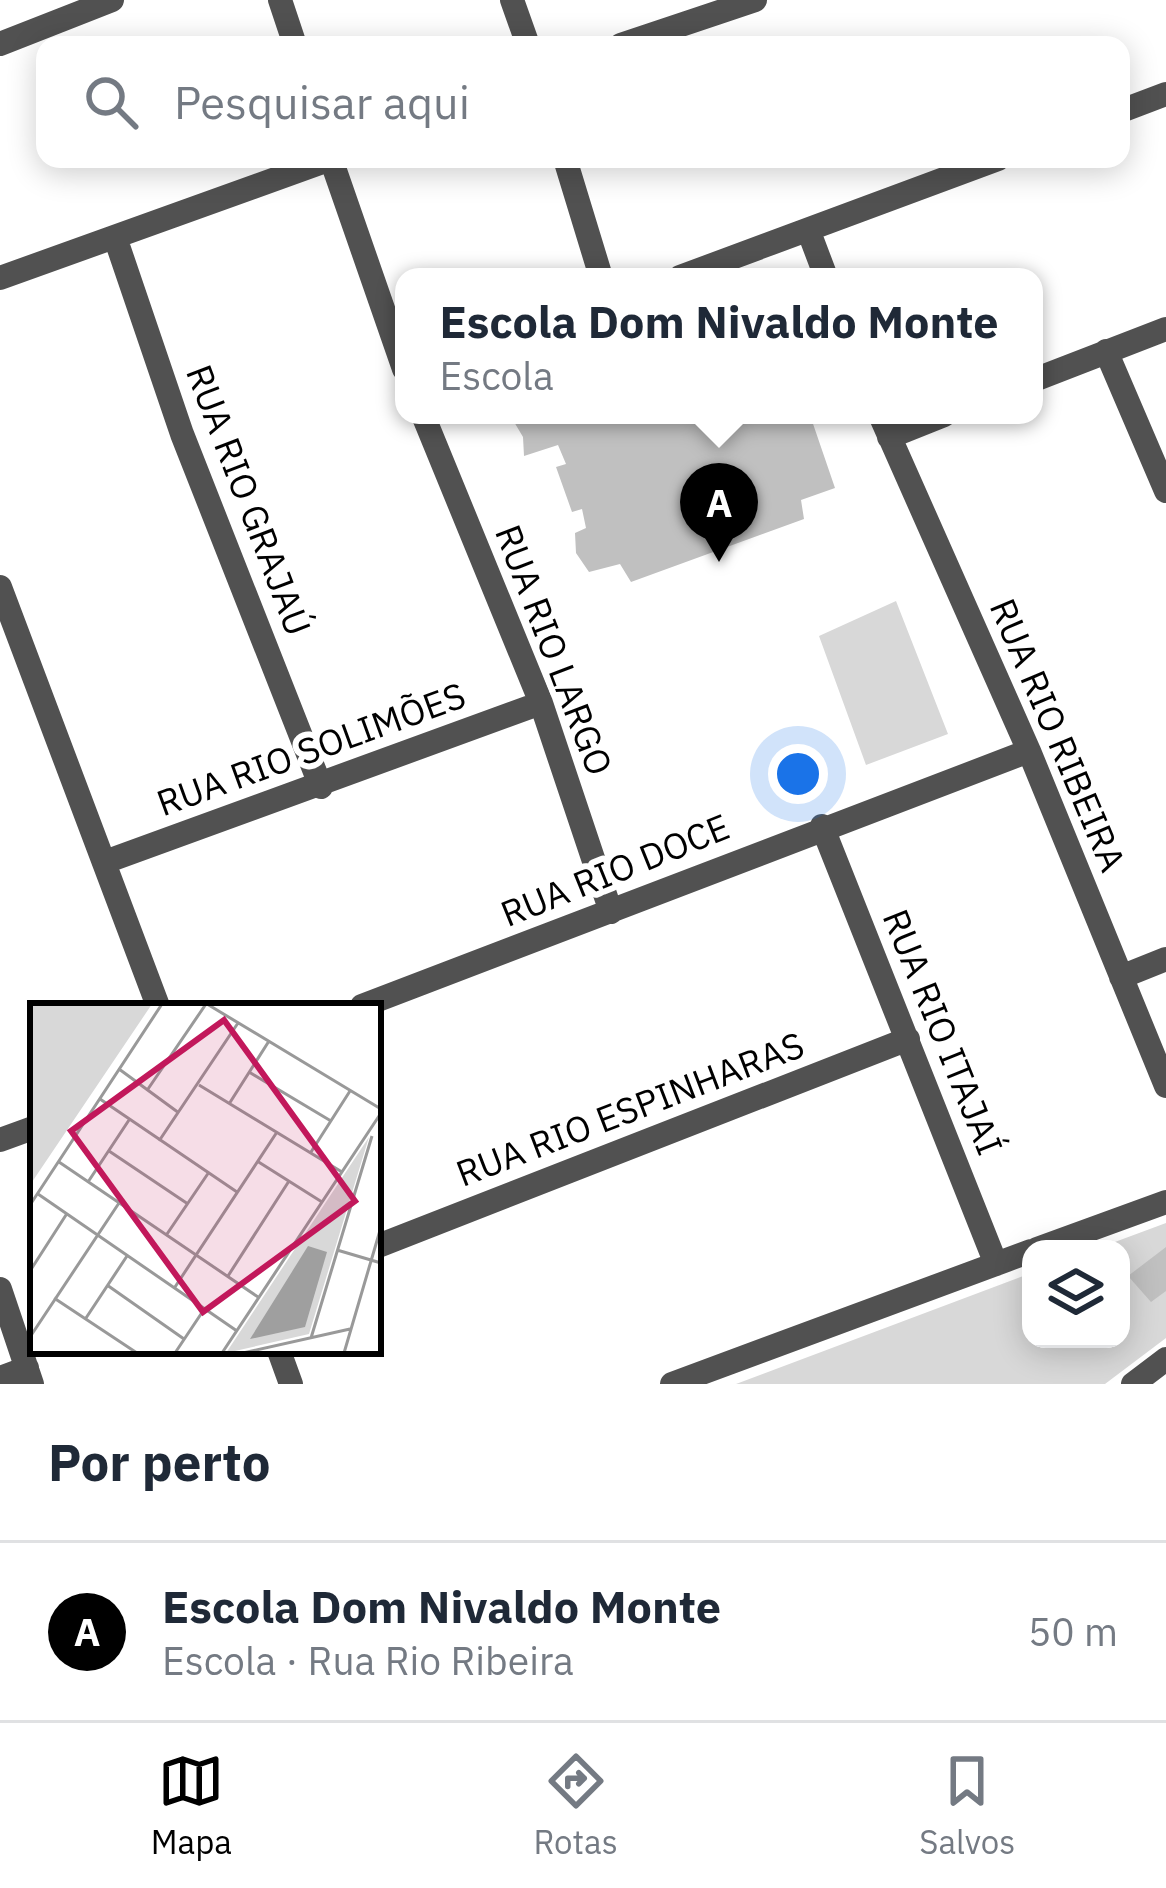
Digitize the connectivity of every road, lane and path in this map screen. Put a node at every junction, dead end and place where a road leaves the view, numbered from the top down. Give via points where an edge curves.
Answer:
1 (112, 0) edge
2 (280, 0) edge
3 (512, 0) edge
4 (755, 0) edge
5 (292, 36) edge
6 (526, 36) edge
7 (648, 36) edge
8 (0, 44) edge
9 (1166, 94) edge
10 (1130, 108) edge
11 (306, 168) edge
12 (334, 168) edge
13 (568, 168) edge
14 (975, 168) edge
15 (809, 232) junction
16 (115, 238) junction
17 (598, 268) edge
18 (706, 268) edge
19 (823, 268) edge
20 (0, 278) edge
21 (1166, 329) edge
22 (395, 343) edge
23 (1106, 352) junction
24 (1043, 376) edge
25 (427, 424) edge
26 (884, 426) edge
27 (1166, 490) edge
28 (0, 586) edge
29 (541, 703) junction
30 (1029, 751) junction
31 (321, 787) junction
32 (822, 826) junction
33 (105, 862) junction
34 (611, 912) junction
35 (1166, 959) edge
36 (1120, 977) junction
37 (157, 1003) edge
38 (370, 1003) edge
39 (908, 1039) junction
40 (1166, 1086) edge
41 (30, 1129) edge
42 (0, 1140) edge
43 (1166, 1202) edge
44 (1062, 1240) edge
45 (381, 1245) edge
46 (1022, 1254) edge
47 (996, 1264) junction
48 (0, 1289) edge
49 (280, 1354) edge
50 (1166, 1359) edge
51 (29, 1376) edge
52 (0, 1378) edge
53 (291, 1384) edge
54 (672, 1384) edge
55 (1132, 1384) edge

1 - 8 street
2 - 5 street
3 - 6 street
4 - 7 street
9 - 10 street
11 - 16 street
12 - 22 street
13 - 17 street
14 - 15 street
15 - 18 street
15 - 19 street
16 - 20 street
16 - 31 street, RUA RIO GRAJAÚ via 182,434
21 - 23 street
23 - 24 street
23 - 27 street
25 - 29 street, RUA RIO LARGO
26 - 30 street, RUA RIO RIBEIRA
28 - 33 street
29 - 31 street, RUA RIO SOLIMÕES
29 - 34 street, RUA RIO LARGO
30 - 32 street, RUA RIO DOCE
30 - 36 street, RUA RIO RIBEIRA
31 - 33 street, RUA RIO SOLIMÕES
32 - 34 street, RUA RIO DOCE
32 - 39 street, RUA RIO ITAJAÍ
33 - 37 street
34 - 38 street, RUA RIO DOCE
35 - 36 street
36 - 40 street, RUA RIO RIBEIRA
39 - 45 street, RUA RIO ESPINHARAS
39 - 47 street, RUA RIO ITAJAÍ
41 - 42 street
43 - 44 street
46 - 47 street
47 - 54 street
48 - 51 street
49 - 53 street
50 - 55 street
51 - 52 street

